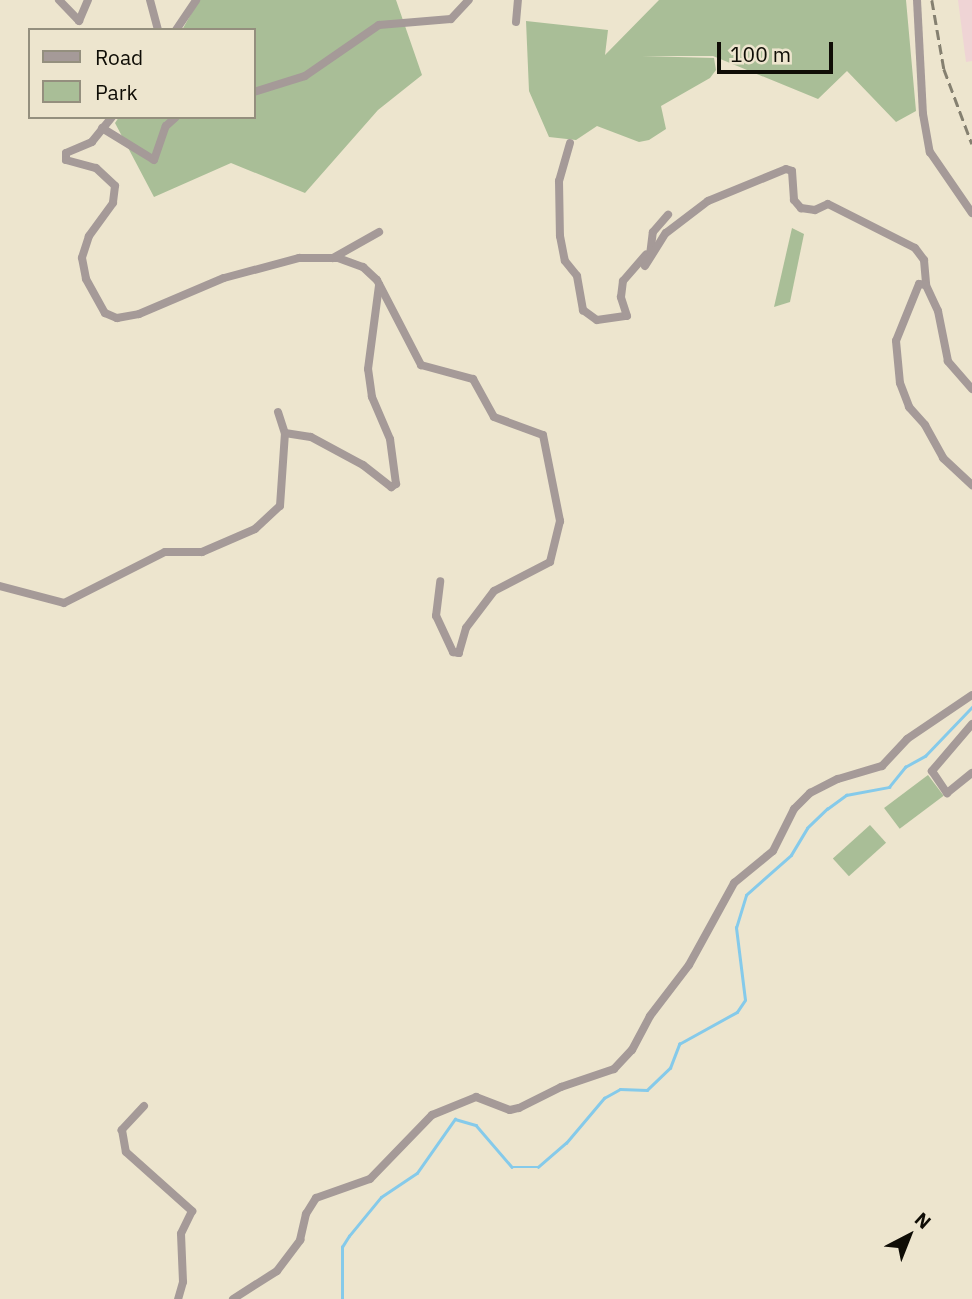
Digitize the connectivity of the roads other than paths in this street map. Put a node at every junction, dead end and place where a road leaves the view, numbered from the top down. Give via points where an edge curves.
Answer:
1 (59, 0) edge
2 (88, 0) edge
3 (150, 0) edge
4 (196, 0) edge
5 (469, 0) edge
6 (518, 0) edge
7 (917, 0) edge
8 (516, 22) dead end
9 (157, 28) edge
10 (177, 28) edge
11 (256, 91) edge
12 (110, 119) edge
13 (174, 119) edge
14 (102, 128) junction
15 (570, 143) dead end
16 (972, 213) edge
17 (668, 215) dead end
18 (379, 232) dead end
19 (649, 254) junction
20 (332, 258) junction
21 (645, 265) dead end
22 (379, 285) junction
23 (926, 285) junction
24 (972, 389) edge
25 (278, 412) dead end
26 (285, 433) junction
27 (972, 485) edge
28 (440, 581) dead end
29 (0, 586) edge
30 (972, 695) edge
31 (972, 724) edge
32 (972, 773) edge
33 (144, 1106) dead end
34 (178, 1299) edge
35 (233, 1299) edge

1 - 2 street via 79,21
3 - 9 street
4 - 10 street
5 - 11 street via 451,19 379,25 305,76
6 - 8 street
7 - 16 street via 923,114 930,152
12 - 14 street
13 - 14 street via 166,126 154,160
14 - 20 street via 92,142 66,156 73,165 104,172 115,186 113,203 89,236 82,258 86,279 105,313 117,318 139,314 224,278 299,258
15 - 19 street via 559,181 560,236 565,261 577,276 583,310 597,320 627,316 621,297 623,281
17 - 19 street via 654,229
18 - 20 street
19 - 21 street
19 - 23 street via 666,233 708,201 786,169 792,171 794,200 801,208 815,211 828,204 915,248 924,260
20 - 22 street via 362,267
22 - 26 street via 368,369 372,397 390,439 396,484 391,487 363,465 311,437
22 - 28 street via 416,360 429,369 473,379 497,420 543,435 550,464 561,522 554,555 543,569 508,582 487,599 466,628 459,653 453,652 436,615
23 - 24 street via 938,311 948,361
23 - 27 street via 914,289 896,341 901,383 909,407 943,458
25 - 26 street
26 - 29 street via 280,506 255,529 202,552 165,552 64,603
30 - 35 street via 907,739 882,766 838,779 810,793 794,808 773,851 734,883 689,965 650,1016 632,1051 614,1069 519,1108 510,1110 476,1097 432,1115 370,1179 316,1198 306,1214 300,1240 277,1271
31 - 32 street via 932,771 947,793
33 - 34 street via 122,1130 126,1152 192,1211 181,1234 183,1282

